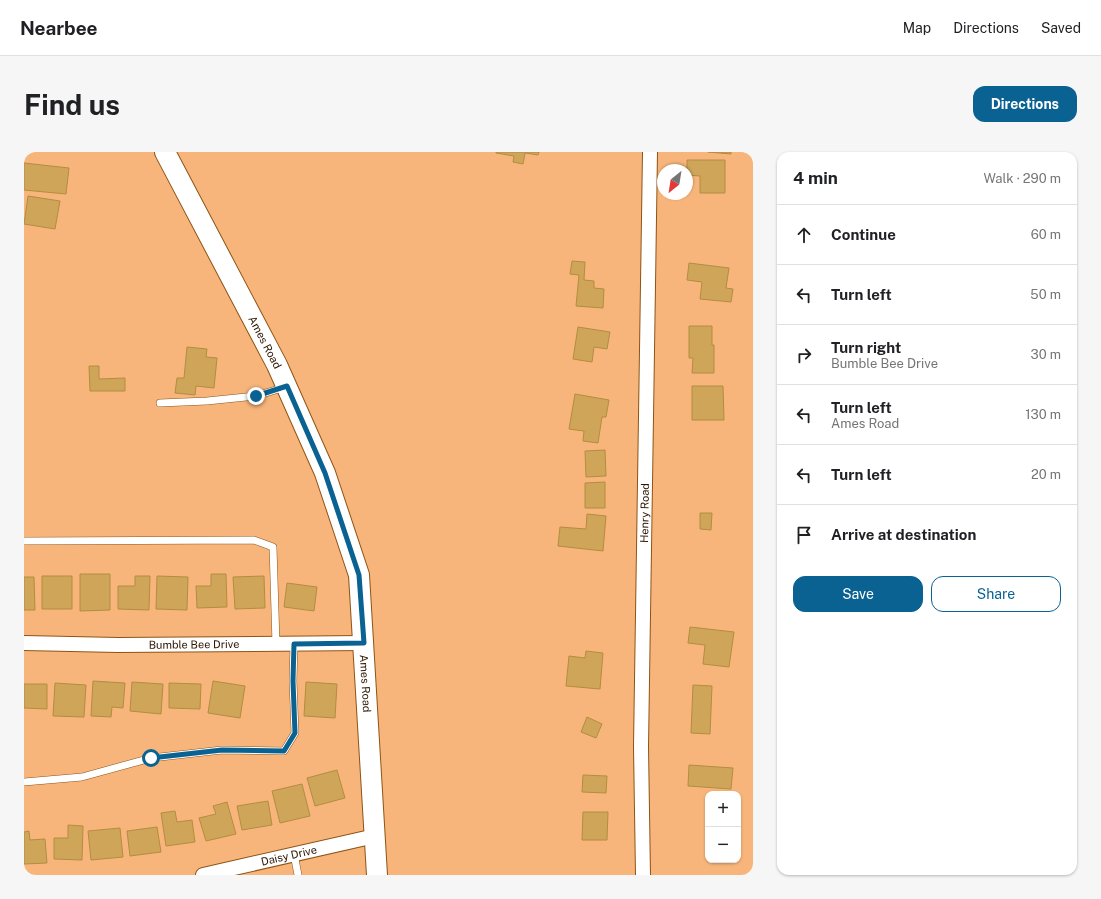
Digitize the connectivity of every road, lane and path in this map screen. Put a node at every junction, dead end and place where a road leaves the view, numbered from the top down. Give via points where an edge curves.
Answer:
1 (165, 152) edge
2 (650, 152) edge
3 (287, 386) junction
4 (160, 403) dead end
5 (24, 541) edge
6 (24, 643) edge
7 (364, 643) junction
8 (276, 644) junction
9 (294, 644) junction
10 (24, 782) edge
11 (375, 836) junction
12 (294, 854) junction
13 (204, 875) edge
14 (298, 875) edge
15 (377, 875) edge
16 (643, 875) edge

1 - 3 street, Ames Road
2 - 16 street, Henry Road via 641,747
3 - 4 lane via 256,396
3 - 7 street, Ames Road via 325,473 359,575
5 - 8 lane via 254,540 272,547
6 - 8 street, Bumble Bee Drive
7 - 9 street, Bumble Bee Drive
7 - 11 street, Ames Road
8 - 9 street, Bumble Bee Drive
9 - 10 lane via 295,733 284,751 222,750 151,758 82,777
11 - 12 street, Daisy Drive
11 - 15 street, Ames Road
12 - 13 street, Daisy Drive
12 - 14 lane

